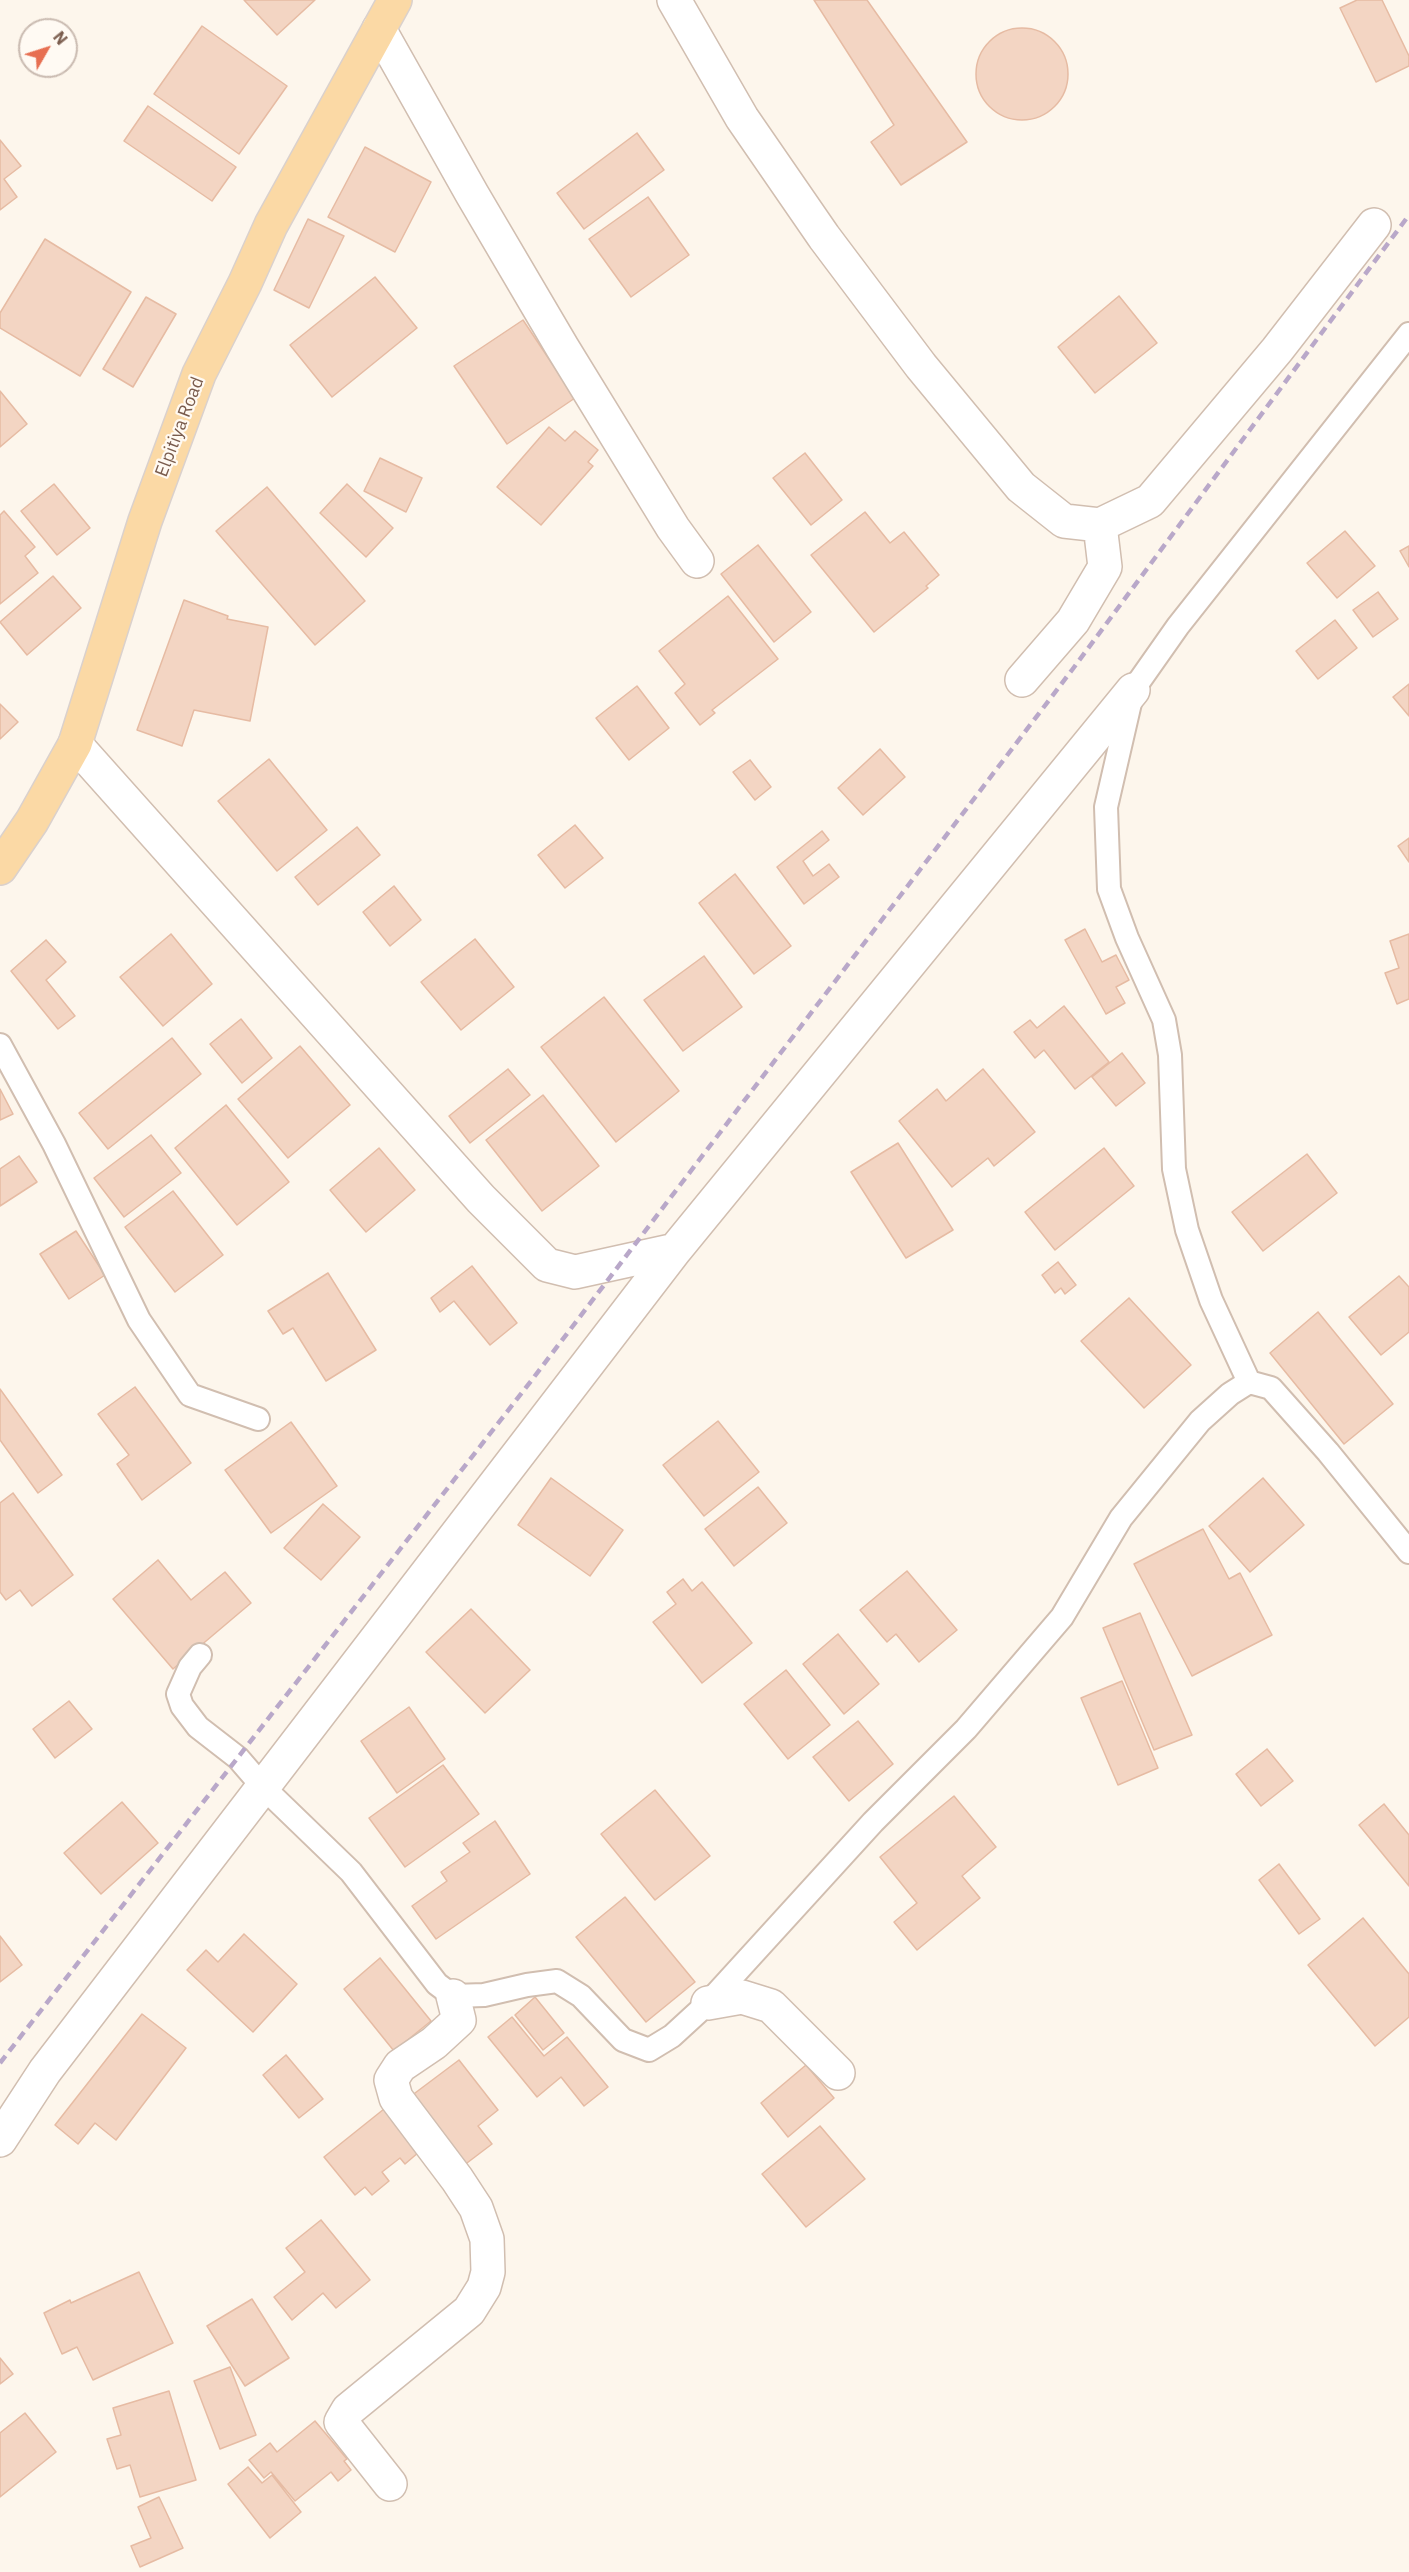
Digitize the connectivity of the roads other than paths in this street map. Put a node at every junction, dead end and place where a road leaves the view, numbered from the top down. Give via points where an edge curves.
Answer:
1 (395, 0) edge
2 (674, 0) edge
3 (379, 29) junction
4 (1374, 225) dead end
5 (1409, 334) edge
6 (1100, 525) junction
7 (697, 561) dead end
8 (1022, 681) dead end
9 (1133, 690) junction
10 (75, 744) junction
11 (0, 868) edge
12 (0, 1045) edge
13 (675, 1250) junction
14 (1249, 1382) junction
15 (258, 1419) dead end
16 (1409, 1552) edge
17 (200, 1655) dead end
18 (263, 1787) junction
19 (453, 1996) junction
20 (708, 2003) junction
21 (838, 2073) dead end
22 (0, 2140) edge
23 (390, 2484) dead end

1 - 3 main road, Elpitiya Road
2 - 6 street via 742,118 824,237 921,366 1021,487 1064,521
3 - 7 street via 550,326
3 - 10 main road, Elpitiya Road via 271,225 199,374 145,521
4 - 6 street via 1150,501
5 - 9 lane via 1178,626
6 - 8 street via 1105,567 1073,621
9 - 13 street
9 - 14 lane via 1106,807 1109,889 1164,1020 1170,1055 1174,1169 1187,1230 1211,1300
10 - 11 main road, Elpitiya Road via 32,821
10 - 13 street via 481,1198 547,1265 575,1272
12 - 15 lane via 54,1144 139,1320 189,1395
13 - 18 street
14 - 16 lane via 1271,1388
14 - 20 lane via 1200,1421 1121,1518 1062,1617 966,1729 873,1822
17 - 18 lane via 178,1694 182,1706 198,1727 238,1758
18 - 19 lane via 351,1872 437,1984
18 - 22 street via 45,2071
19 - 20 lane via 484,1995 557,1981 581,1995 623,2040 649,2050 672,2036
19 - 23 street via 459,2020 400,2066 391,2080 396,2098 476,2208 487,2239 488,2272 469,2311 348,2410 341,2422
20 - 21 street via 742,1997 771,2006

